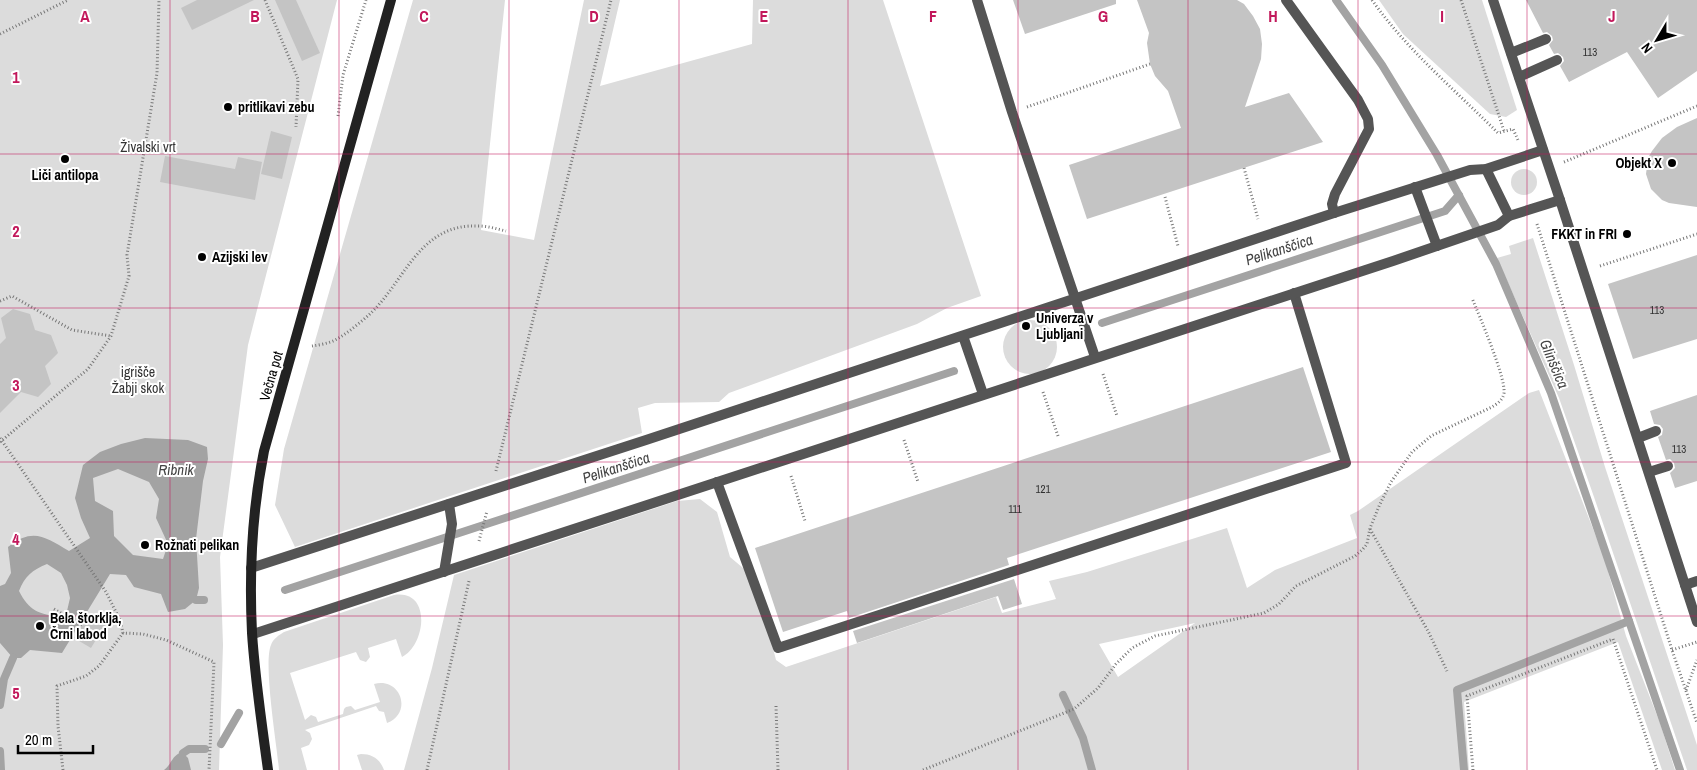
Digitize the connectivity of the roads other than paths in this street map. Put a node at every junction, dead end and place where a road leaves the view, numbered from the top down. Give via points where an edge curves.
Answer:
1 (391, 0) edge
2 (977, 0) edge
3 (1286, 0) edge
4 (1493, 0) edge
5 (1546, 39) dead end
6 (1511, 53) junction
7 (1557, 60) dead end
8 (1519, 77) junction
9 (1543, 150) junction
10 (1486, 169) junction
11 (1415, 187) junction
12 (1560, 200) junction
13 (1334, 213) junction
14 (1509, 216) junction
15 (1437, 246) junction
16 (1294, 293) junction
17 (1075, 299) junction
18 (963, 336) junction
19 (1095, 357) junction
20 (983, 394) junction
21 (1656, 431) dead end
22 (1638, 438) junction
23 (1668, 466) dead end
24 (1649, 472) junction
25 (718, 482) junction
26 (449, 504) junction
27 (251, 568) junction
28 (445, 568) junction
29 (1697, 582) edge
30 (1685, 585) junction
31 (1697, 622) edge
32 (252, 634) junction
33 (268, 770) edge

1 - 27 main road, Večna pot via 264,451 256,490
2 - 17 lane
3 - 13 lane via 1358,100 1368,119 1369,129 1334,194
4 - 6 lane
5 - 6 lane
6 - 8 lane
7 - 8 lane
8 - 9 lane
9 - 10 lane
9 - 12 lane
10 - 11 lane via 1470,170
10 - 14 lane
11 - 13 lane
11 - 15 lane
12 - 14 lane
12 - 22 lane
13 - 17 lane
14 - 15 lane via 1498,225
15 - 16 lane
16 - 19 lane
16 - 25 lane via 1346,463 778,648
17 - 18 lane
17 - 19 lane
18 - 20 lane
18 - 26 lane
19 - 20 lane
20 - 25 lane
21 - 22 lane
22 - 24 lane
23 - 24 lane
24 - 30 lane
25 - 28 lane via 473,562
26 - 27 lane
26 - 28 lane via 452,524
27 - 32 main road, Večna pot
28 - 32 lane
29 - 30 lane
30 - 31 lane
32 - 33 main road, Večna pot

